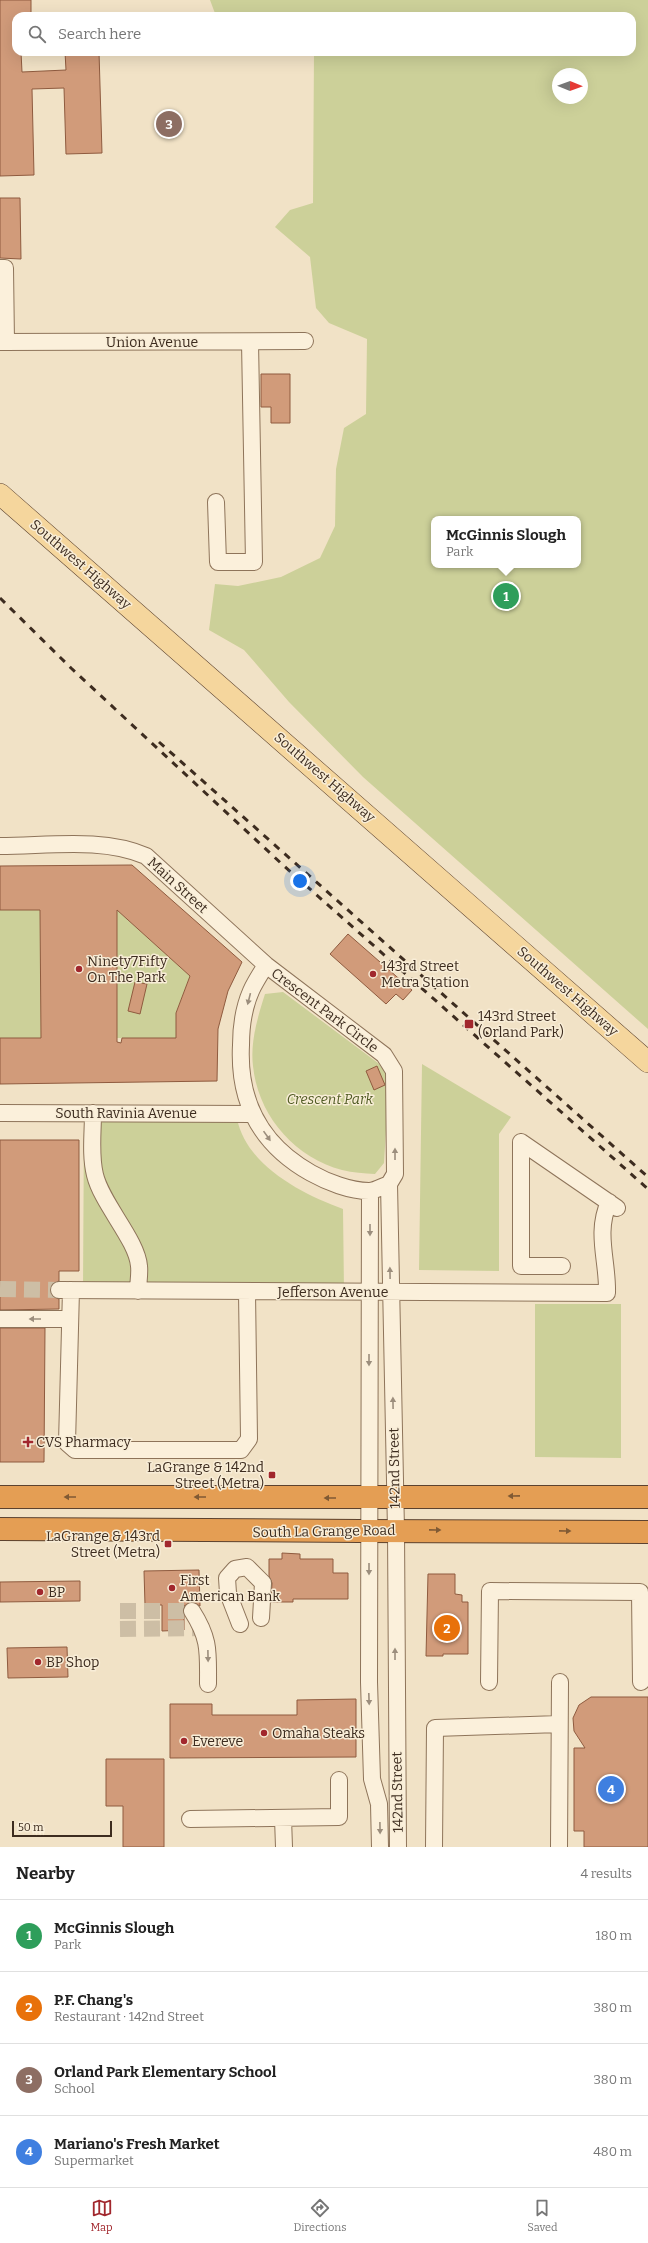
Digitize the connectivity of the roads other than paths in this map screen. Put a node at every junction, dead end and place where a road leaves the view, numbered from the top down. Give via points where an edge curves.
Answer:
1 (0, 268) edge
2 (305, 341) dead end
3 (3, 342) edge
4 (250, 342) junction
5 (0, 494) edge
6 (216, 502) dead end
7 (0, 846) edge
8 (266, 964) junction
9 (648, 1062) edge
10 (0, 1113) edge
11 (93, 1113) junction
12 (253, 1114) junction
13 (389, 1184) junction
14 (370, 1191) junction
15 (562, 1266) dead end
16 (138, 1291) junction
17 (247, 1292) junction
18 (370, 1293) junction
19 (390, 1293) junction
20 (70, 1319) junction
21 (0, 1320) edge
22 (0, 1497) edge
23 (648, 1497) edge
24 (369, 1498) junction
25 (395, 1498) junction
26 (0, 1529) edge
27 (370, 1530) junction
28 (396, 1530) junction
29 (648, 1532) edge
30 (260, 1618) dead end
31 (195, 1619) dead end
32 (240, 1624) dead end
33 (489, 1682) dead end
34 (560, 1682) dead end
35 (641, 1682) dead end
36 (208, 1684) dead end
37 (559, 1724) junction
38 (339, 1780) dead end
39 (283, 1818) junction
40 (190, 1819) dead end
41 (284, 1847) edge
42 (380, 1847) edge
43 (398, 1847) edge
44 (434, 1847) edge
45 (559, 1847) edge

1 - 3 street via 5,268
2 - 4 street, Union Avenue
3 - 4 street, Union Avenue
4 - 6 street via 254,562 218,562
5 - 9 main road, Southwest Highway
7 - 8 street, Main Street via 109,845 129,848 146,856
8 -> 12 street, Crescent Park Circle via 251,992 241,1028 240,1059 244,1092
13 -> 8 street, Crescent Park Circle via 395,1174 394,1071 384,1055
10 - 11 street, South Ravinia Avenue
11 - 12 street, South Ravinia Avenue
11 - 16 street via 95,1175 101,1192 133,1248 139,1265
12 -> 14 street, Crescent Park Circle via 270,1141 293,1163 322,1179
13 - 14 street, Crescent Park Circle
19 -> 13 street, 142nd Street
14 -> 18 street, 142nd Street
15 - 19 street, Jefferson Avenue via 521,1266 521,1142 613,1205 602,1216 602,1257 608,1274 607,1293
16 - 17 street, Jefferson Avenue
16 - 20 street, Jefferson Avenue via 65,1290
17 - 18 street, Jefferson Avenue
17 - 20 street via 249,1439 241,1450 75,1450 67,1443
18 - 19 street, Jefferson Avenue
18 -> 24 street, 142nd Street
25 -> 19 street, 142nd Street
20 -> 21 street
24 -> 22 highway
23 -> 25 highway
24 - 25 highway
24 - 27 street, 142nd Street
25 - 28 street, 142nd Street
26 - 27 highway, South La Grange Road via 236,1532
27 - 28 highway, South La Grange Road
27 -> 42 street, 142nd Street via 369,1682 372,1779 380,1804
28 -> 29 highway, South La Grange Road
43 -> 28 street, 142nd Street
30 - 32 street via 263,1583 247,1567 235,1569 227,1578 228,1592
31 -> 36 street via 208,1646
33 - 35 street via 490,1591 522,1591 640,1592
34 - 37 street
37 - 44 street via 434,1728
37 - 45 street
38 - 39 street via 339,1817
39 - 40 street
39 - 41 street

